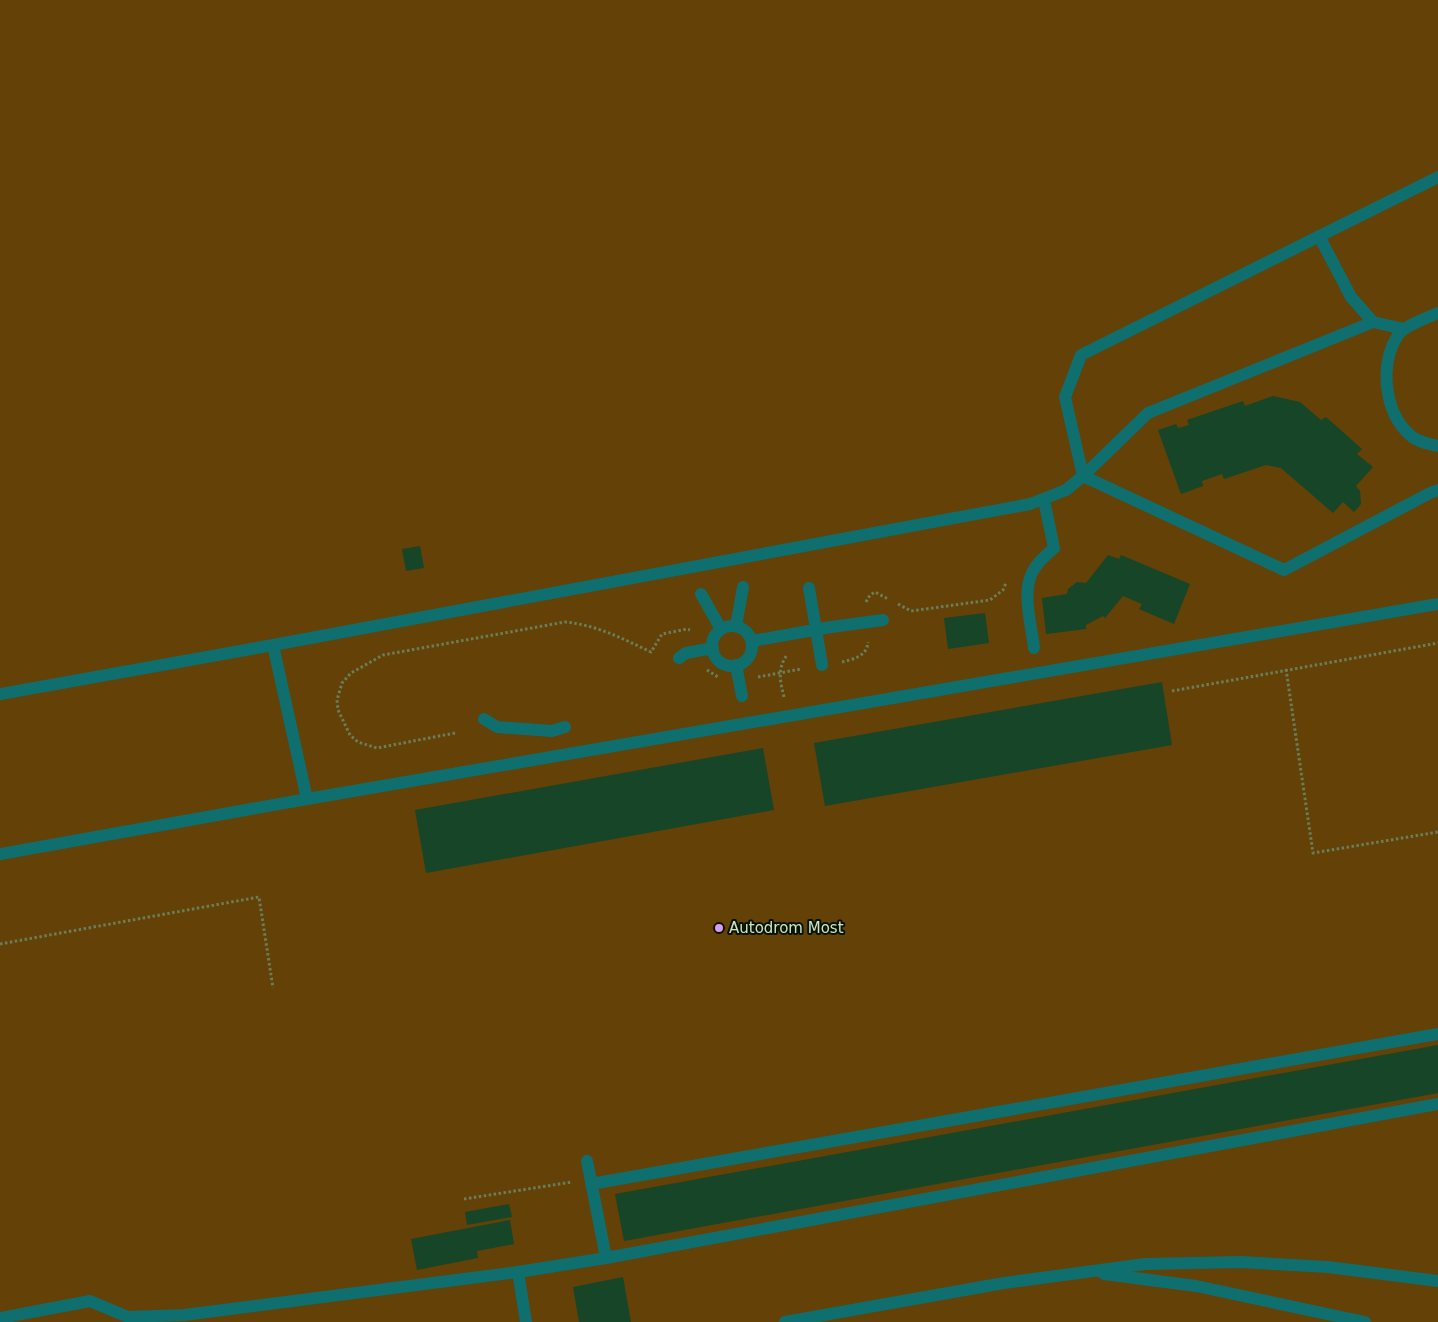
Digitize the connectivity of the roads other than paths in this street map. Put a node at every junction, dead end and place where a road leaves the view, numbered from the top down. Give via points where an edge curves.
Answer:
1 (1438, 176) edge
2 (1319, 236) junction
3 (1438, 313) edge
4 (1374, 322) junction
5 (1404, 329) junction
6 (1438, 446) edge
7 (1083, 476) junction
8 (1438, 490) edge
9 (1044, 500) junction
10 (744, 587) dead end
11 (809, 588) dead end
12 (701, 594) dead end
13 (1438, 604) edge
14 (883, 620) dead end
15 (736, 626) junction
16 (721, 629) junction
17 (816, 630) junction
18 (752, 641) junction
19 (273, 645) junction
20 (713, 648) junction
21 (1034, 648) dead end
22 (679, 658) dead end
23 (736, 665) junction
24 (822, 665) dead end
25 (0, 694) edge
26 (742, 696) dead end
27 (484, 719) dead end
28 (565, 727) dead end
29 (306, 799) junction
30 (0, 854) edge
31 (1438, 1034) edge
32 (1438, 1104) edge
33 (587, 1160) dead end
34 (591, 1182) junction
35 (606, 1258) junction
36 (518, 1272) junction
37 (1086, 1272) junction
38 (1438, 1281) edge
39 (0, 1318) edge
40 (526, 1322) edge
41 (785, 1322) edge
42 (1365, 1322) edge

1 - 2 street
2 - 4 street via 1351,297
2 - 7 street via 1081,355 1065,397
3 - 5 street
4 - 5 street
4 - 7 street via 1148,412
5 - 6 street via 1390,351 1387,369 1390,406 1410,436
7 - 8 street via 1284,570
7 - 9 street via 1066,490
9 - 19 street
9 - 21 street via 1054,548 1040,560 1030,577 1027,593
10 - 15 street
11 - 17 street
12 - 16 street
13 - 29 street
14 - 17 street
15 - 16 street
15 - 18 street via 747,632
16 - 20 street via 714,638
17 - 18 street
17 - 24 street
18 - 23 street via 749,657
19 - 25 street
19 - 29 street
20 - 22 street via 686,653
20 - 23 street via 720,661
23 - 26 street
27 - 28 street via 497,727 552,731
29 - 30 street
31 - 34 street
32 - 35 street
33 - 34 street
34 - 35 street
35 - 36 street
36 - 39 street via 184,1315 128,1317 90,1301
36 - 40 street
37 - 38 street via 1145,1264 1241,1262 1328,1267
37 - 41 street via 1004,1283
37 - 42 street via 1196,1286

